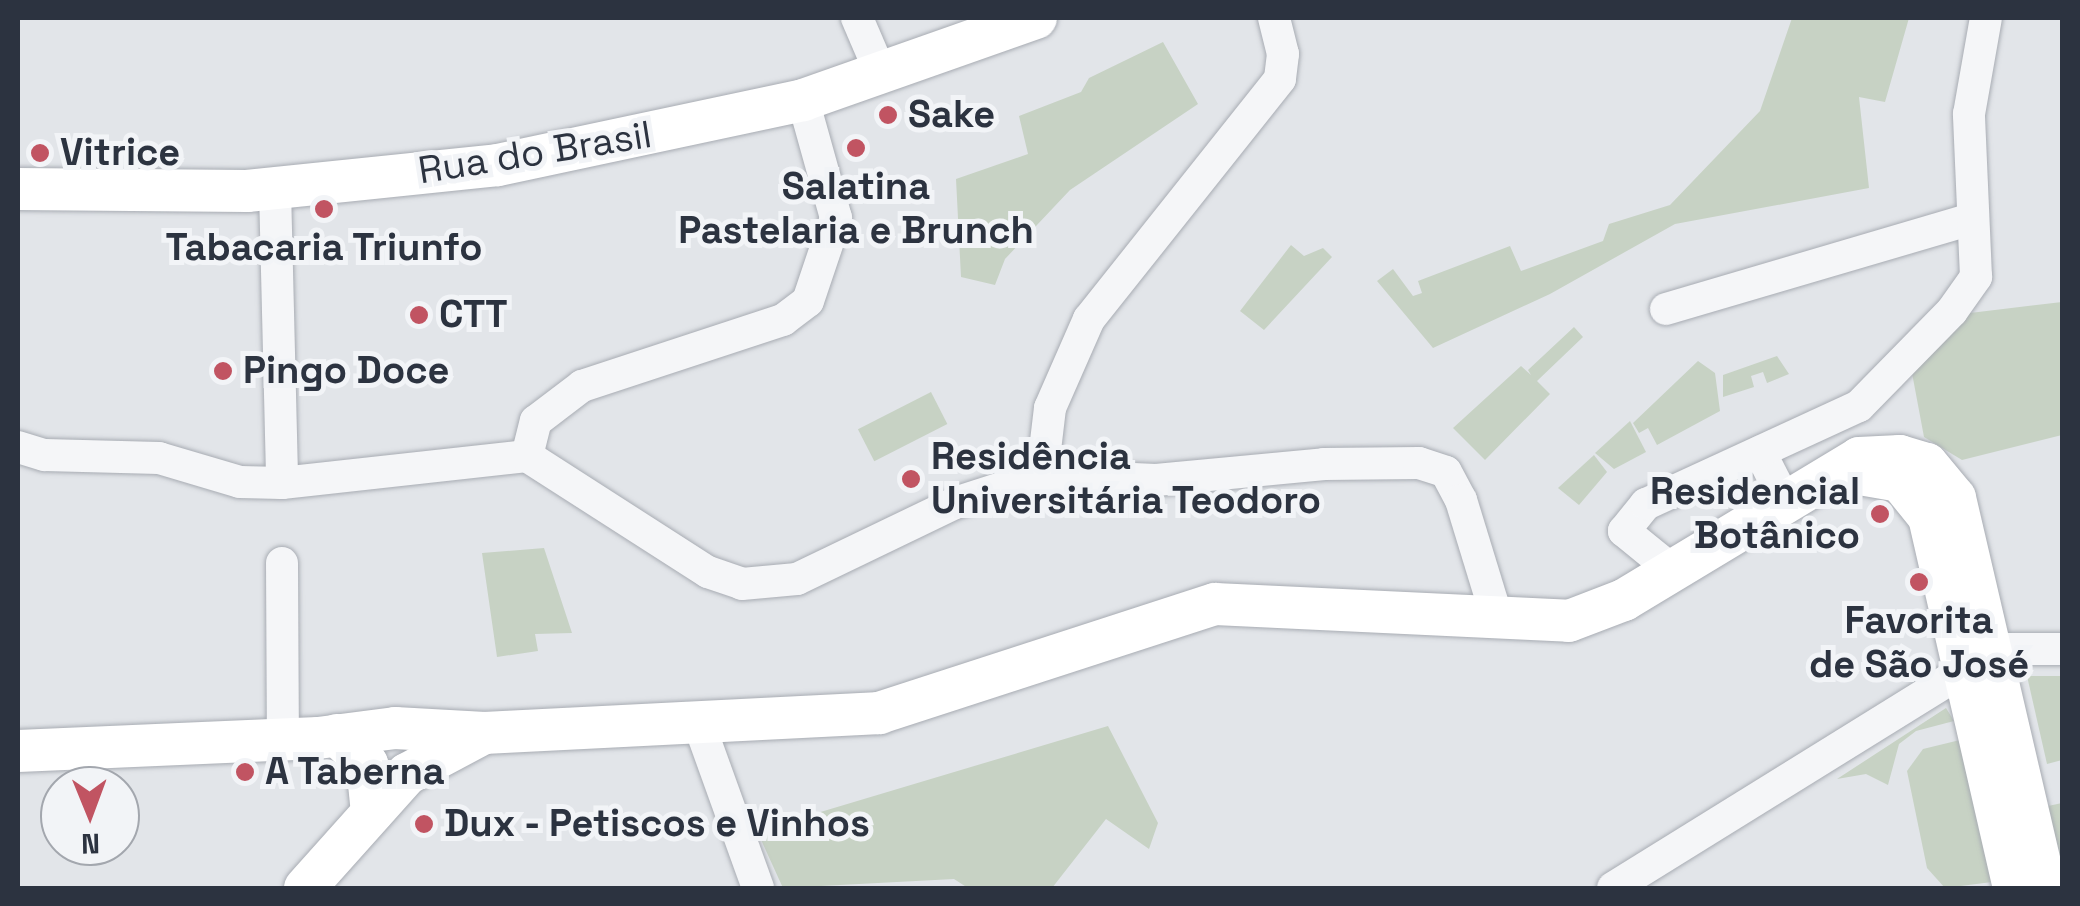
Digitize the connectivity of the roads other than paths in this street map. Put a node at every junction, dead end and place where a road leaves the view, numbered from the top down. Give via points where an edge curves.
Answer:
1 (857, 18) edge
2 (1036, 18) edge
3 (1274, 18) edge
4 (1986, 18) edge
5 (881, 74) junction
6 (802, 100) junction
7 (276, 189) junction
8 (18, 190) edge
9 (1972, 219) junction
10 (1666, 308) dead end
11 (18, 447) edge
12 (1760, 452) junction
13 (527, 456) junction
14 (1042, 475) junction
15 (282, 483) junction
16 (1800, 490) junction
17 (282, 564) dead end
18 (1672, 570) junction
19 (1498, 620) junction
20 (2062, 648) edge
21 (1978, 660) junction
22 (699, 724) junction
23 (337, 735) junction
24 (283, 739) junction
25 (410, 748) junction
26 (18, 752) edge
27 (372, 813) junction
28 (305, 888) edge
29 (758, 888) edge
30 (1613, 888) edge
31 (2014, 888) edge
32 (2046, 888) edge

1 - 5 street
2 - 5 main road, Rua do Brasil
3 - 14 street via 1280,79 1089,319 1050,408
4 - 9 street via 1969,114
5 - 6 main road, Rua do Brasil
6 - 7 main road, Rua do Brasil via 498,165
6 - 13 street via 836,218 808,301 783,320 582,386 536,421
7 - 8 main road, Rua do Brasil
7 - 15 street
9 - 10 street
9 - 12 street via 1976,277 1952,311 1859,406
11 - 15 street via 159,458 240,482
12 - 16 street
12 - 18 street via 1646,504 1624,531
13 - 14 street via 708,572 742,584 797,578 955,503
13 - 15 street
14 - 19 street via 1156,480 1324,464 1419,463 1446,472 1461,500
16 - 18 main road
16 - 21 main road via 1874,474 1900,481 1918,497
17 - 24 street
18 - 19 main road via 1597,614 1540,624
19 - 22 main road via 1215,604 879,713
20 - 21 street
21 - 30 street
21 - 31 main road
21 - 32 main road
22 - 25 main road via 485,733
22 - 29 street
23 - 24 main road
23 - 25 main road
23 - 27 main road via 367,764
24 - 26 main road
25 - 27 main road
27 - 28 main road

